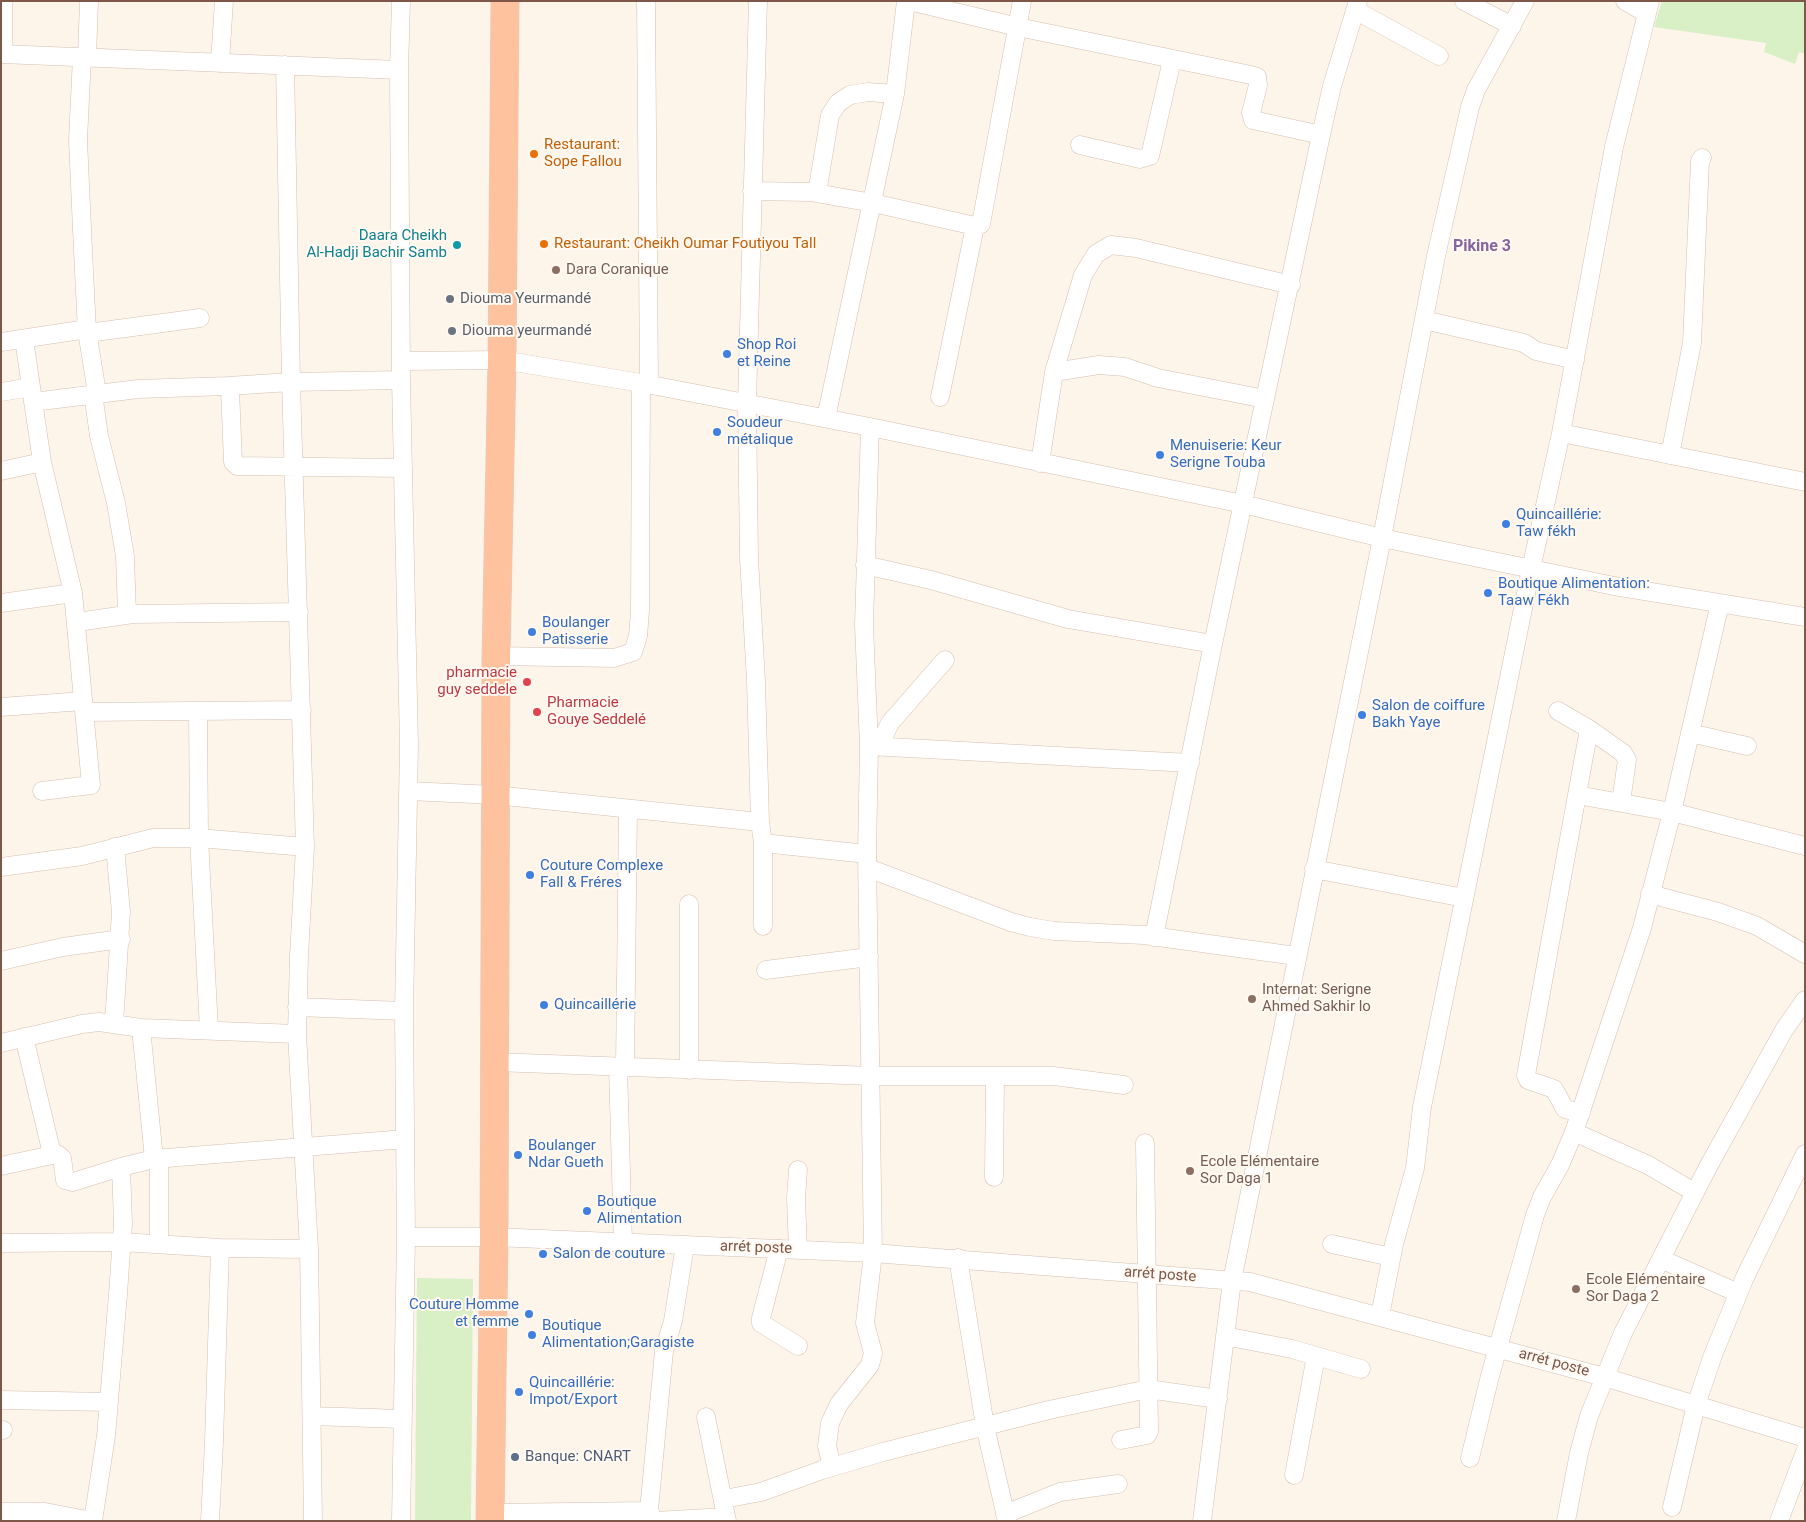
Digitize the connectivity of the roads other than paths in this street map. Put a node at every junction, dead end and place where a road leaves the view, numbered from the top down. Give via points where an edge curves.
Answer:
1 (3, 1) edge
2 (90, 1) edge
3 (224, 1) edge
4 (401, 1) edge
5 (505, 1) edge
6 (646, 1) edge
7 (758, 1) edge
8 (908, 1) edge
9 (1022, 1) edge
10 (1464, 1) edge
11 (1525, 1) edge
12 (1625, 1) edge
13 (1357, 6) edge
14 (1648, 7) edge
15 (1512, 26) junction
16 (1018, 27) junction
17 (2, 54) edge
18 (1439, 56) dead end
19 (85, 57) junction
20 (1172, 60) junction
21 (220, 63) junction
22 (285, 65) junction
23 (399, 70) junction
24 (895, 94) junction
25 (1321, 135) junction
26 (1080, 144) dead end
27 (1702, 158) dead end
28 (752, 190) junction
29 (817, 193) junction
30 (873, 202) junction
31 (975, 226) junction
32 (1291, 285) junction
33 (200, 318) dead end
34 (1424, 320) junction
35 (87, 331) junction
36 (24, 338) junction
37 (1, 342) edge
38 (502, 360) junction
39 (1576, 360) junction
40 (401, 361) junction
41 (1054, 372) junction
42 (401, 380) junction
43 (291, 382) junction
44 (645, 384) junction
45 (228, 386) junction
46 (1, 392) edge
47 (95, 393) junction
48 (32, 395) junction
49 (940, 397) dead end
50 (1265, 399) junction
51 (747, 403) junction
52 (826, 418) junction
53 (870, 427) junction
54 (1561, 433) junction
55 (1670, 455) junction
56 (42, 462) junction
57 (1040, 463) junction
58 (294, 466) junction
59 (402, 468) junction
60 (1, 472) edge
61 (1805, 482) edge
62 (1243, 504) junction
63 (1382, 538) junction
64 (865, 565) junction
65 (1531, 569) junction
66 (73, 593) junction
67 (1, 603) edge
68 (1720, 603) junction
69 (299, 612) junction
70 (127, 614) junction
71 (1805, 617) edge
72 (77, 622) junction
73 (1213, 644) junction
74 (496, 656) junction
75 (945, 660) dead end
76 (83, 706) junction
77 (1, 707) edge
78 (302, 710) junction
79 (198, 711) junction
80 (1558, 711) dead end
81 (1589, 729) junction
82 (1690, 732) junction
83 (874, 746) junction
84 (1747, 746) dead end
85 (1190, 763) junction
86 (42, 791) dead end
87 (409, 791) junction
88 (495, 795) junction
89 (1577, 795) junction
90 (1621, 802) junction
91 (628, 809) junction
92 (1672, 812) junction
93 (760, 822) junction
94 (199, 838) junction
95 (763, 843) junction
96 (1805, 846) edge
97 (115, 847) junction
98 (305, 847) junction
99 (867, 861) junction
100 (1, 867) edge
101 (1314, 869) junction
102 (1650, 894) junction
103 (1464, 898) junction
104 (689, 904) dead end
105 (763, 926) dead end
106 (1154, 937) junction
107 (120, 938) junction
108 (1804, 951) edge
109 (1296, 956) junction
110 (869, 957) junction
111 (1, 961) edge
112 (766, 970) dead end
113 (1805, 1000) edge
114 (297, 1007) junction
115 (404, 1011) junction
116 (114, 1024) junction
117 (141, 1028) junction
118 (209, 1030) junction
119 (297, 1034) junction
120 (24, 1037) junction
121 (1, 1043) edge
122 (494, 1062) junction
123 (621, 1068) junction
124 (689, 1070) junction
125 (872, 1076) junction
126 (995, 1076) junction
127 (1124, 1085) dead end
128 (1581, 1113) junction
129 (1574, 1132) junction
130 (404, 1139) junction
131 (1145, 1143) dead end
132 (303, 1146) junction
133 (52, 1154) junction
134 (1805, 1154) edge
135 (157, 1159) junction
136 (1, 1166) edge
137 (121, 1167) junction
138 (798, 1170) dead end
139 (994, 1177) dead end
140 (1694, 1192) junction
141 (406, 1237) junction
142 (494, 1237) junction
143 (122, 1242) junction
144 (1, 1243) edge
145 (623, 1243) junction
146 (158, 1244) junction
147 (1332, 1244) dead end
148 (685, 1245) junction
149 (220, 1248) junction
150 (309, 1249) junction
151 (779, 1250) junction
152 (798, 1250) junction
153 (873, 1253) junction
154 (1391, 1257) junction
155 (958, 1258) junction
156 (1660, 1259) junction
157 (1148, 1275) junction
158 (1232, 1281) junction
159 (1738, 1293) junction
160 (1380, 1316) junction
161 (1225, 1336) junction
162 (798, 1346) dead end
163 (1498, 1348) junction
164 (1316, 1356) junction
165 (1361, 1369) dead end
166 (1604, 1377) junction
167 (1148, 1389) junction
168 (1218, 1399) junction
169 (1, 1400) edge
170 (110, 1402) junction
171 (1696, 1405) junction
172 (312, 1416) junction
173 (706, 1417) dead end
174 (402, 1419) junction
175 (985, 1426) junction
176 (1805, 1438) edge
177 (1121, 1440) dead end
178 (1805, 1452) edge
179 (1470, 1458) dead end
180 (832, 1467) junction
181 (1294, 1475) dead end
182 (1118, 1484) dead end
183 (724, 1499) junction
184 (1672, 1507) dead end
185 (1, 1512) edge
186 (490, 1517) edge
187 (651, 1517) edge
188 (1006, 1517) edge
189 (727, 1519) edge
190 (92, 1521) edge
191 (210, 1521) edge
192 (313, 1521) edge
193 (401, 1521) edge
194 (1202, 1521) edge
195 (1566, 1521) edge
196 (1779, 1521) edge

1 - 17 street
2 - 19 street
3 - 21 street
4 - 23 street
5 - 38 highway
6 - 44 street
7 - 28 street
8 - 16 street
8 - 24 street
9 - 16 street
10 - 15 street
11 - 15 street
12 - 14 street
13 - 18 street
13 - 25 street via 1332,86
14 - 39 street via 1619,123
15 - 34 street via 1470,107
16 - 20 street
16 - 31 street via 983,217 981,224
17 - 19 street
19 - 21 street
19 - 35 street via 78,140
20 - 25 street via 1258,77 1251,113 1253,120
20 - 26 street via 1150,156 1140,159
21 - 22 street
22 - 23 street
22 - 43 street
23 - 40 street
24 - 29 street via 868,92 850,95 838,102 830,115
24 - 30 street
25 - 32 street
27 - 55 street via 1692,343
28 - 29 street
28 - 51 street
29 - 30 street
30 - 31 street
30 - 52 street
31 - 49 street
32 - 41 street via 1111,245 1096,254 1083,276
32 - 50 street
33 - 35 street
34 - 39 street via 1524,343 1536,351
34 - 63 street
35 - 36 street
35 - 47 street
36 - 37 street
36 - 48 street
38 - 40 street
38 - 44 street
38 - 74 highway
39 - 54 street
40 - 42 street
41 - 50 street via 1099,365 1125,367 1158,378
41 - 57 street
42 - 43 street
42 - 59 street
43 - 45 street
43 - 58 street
44 - 51 street
44 - 74 street via 640,611 633,652 614,658
45 - 47 street
45 - 58 street via 234,464
46 - 48 street
47 - 48 street
47 - 70 street via 99,436 125,556
48 - 56 street
50 - 62 street
51 - 52 street
51 - 93 street via 749,558
52 - 53 street
53 - 57 street
53 - 64 street
54 - 55 street
54 - 65 street
55 - 61 street
56 - 60 street
56 - 66 street
57 - 62 street
58 - 59 street
58 - 69 street
59 - 87 street
62 - 63 street
62 - 73 street
63 - 65 street
63 - 101 street
64 - 73 street via 1068,619
64 - 83 street via 864,624
65 - 68 street
65 - 103 street
66 - 67 street
66 - 72 street
68 - 71 street
68 - 82 street
69 - 70 street
69 - 78 street
70 - 72 street
72 - 76 street
73 - 85 street
74 - 88 highway
75 - 83 street
76 - 77 street
76 - 79 street
76 - 86 street via 91,785
78 - 79 street
78 - 98 street
79 - 94 street
80 - 81 street
81 - 89 street
81 - 90 street via 1618,748 1627,760
82 - 84 street
82 - 92 street
83 - 85 street
83 - 99 street
85 - 106 street
87 - 88 street
87 - 115 street
88 - 91 street
88 - 122 highway
89 - 90 street
89 - 128 street via 1526,1076 1528,1080 1554,1089 1565,1109
90 - 92 street
91 - 93 street
91 - 123 street
92 - 96 street
92 - 102 street
93 - 95 street
94 - 97 street via 153,838
94 - 98 street
94 - 118 street
95 - 99 street
95 - 105 street
97 - 100 street via 82,856
97 - 107 street
98 - 114 street
99 - 106 street via 1011,922 1054,931
99 - 110 street
101 - 103 street
101 - 109 street
102 - 108 street via 1757,926
102 - 128 street via 1620,998
103 - 154 street via 1422,1107 1415,1168
104 - 124 street
106 - 109 street
107 - 111 street
107 - 116 street
109 - 158 street
110 - 112 street
110 - 125 street
113 - 140 street via 1784,1030
114 - 115 street
114 - 119 street
115 - 130 street
116 - 117 street
116 - 120 street via 82,1024
117 - 118 street
117 - 135 street
118 - 119 street
119 - 132 street
120 - 121 street
120 - 133 street
122 - 123 street
122 - 142 highway
123 - 124 street
123 - 145 street
124 - 125 street
125 - 126 street
125 - 153 street
126 - 127 street via 1054,1076
126 - 139 street
128 - 129 street
129 - 140 street via 1648,1165
129 - 163 street via 1539,1206
130 - 132 street
130 - 141 street
131 - 157 street
132 - 135 street
132 - 150 street
133 - 136 street
133 - 137 street via 62,1158 69,1182
134 - 159 street
135 - 137 street
135 - 146 street
137 - 143 street
138 - 152 street
140 - 156 street
141 - 142 street, arrét poste
141 - 174 street
142 - 145 street, arrét poste
142 - 186 highway
143 - 144 street
143 - 146 street
143 - 170 street
145 - 148 street, arrét poste
146 - 149 street
147 - 154 street
148 - 151 street, arrét poste
148 - 187 street via 672,1329 664,1350
149 - 150 street
149 - 191 street
150 - 172 street
151 - 152 street, arrét poste
151 - 162 street via 761,1323
152 - 153 street, arrét poste
153 - 155 street, arrét poste
153 - 180 street via 865,1323 873,1346 873,1359 839,1404 830,1423 827,1446
154 - 160 street
155 - 157 street, arrét poste
155 - 175 street
156 - 159 street
156 - 166 street
157 - 158 street, arrét poste
157 - 167 street
158 - 160 street, arrét poste via 1250,1282
158 - 161 street
159 - 171 street
160 - 163 street, arrét poste
161 - 164 street
161 - 168 street
163 - 166 street, arrét poste
163 - 179 street
164 - 165 street
164 - 181 street
166 - 171 street, arrét poste
166 - 195 street via 1579,1453
167 - 168 street
167 - 175 street
167 - 177 street via 1148,1433
168 - 194 street
169 - 170 street
170 - 190 street
171 - 176 street, arrét poste
171 - 184 street
172 - 174 street
172 - 192 street
173 - 183 street
174 - 193 street
175 - 180 street
175 - 188 street
178 - 196 street
180 - 183 street via 761,1492
182 - 188 street via 1060,1492
183 - 189 street
185 - 190 street via 45,1512
186 - 187 street
187 - 189 street

